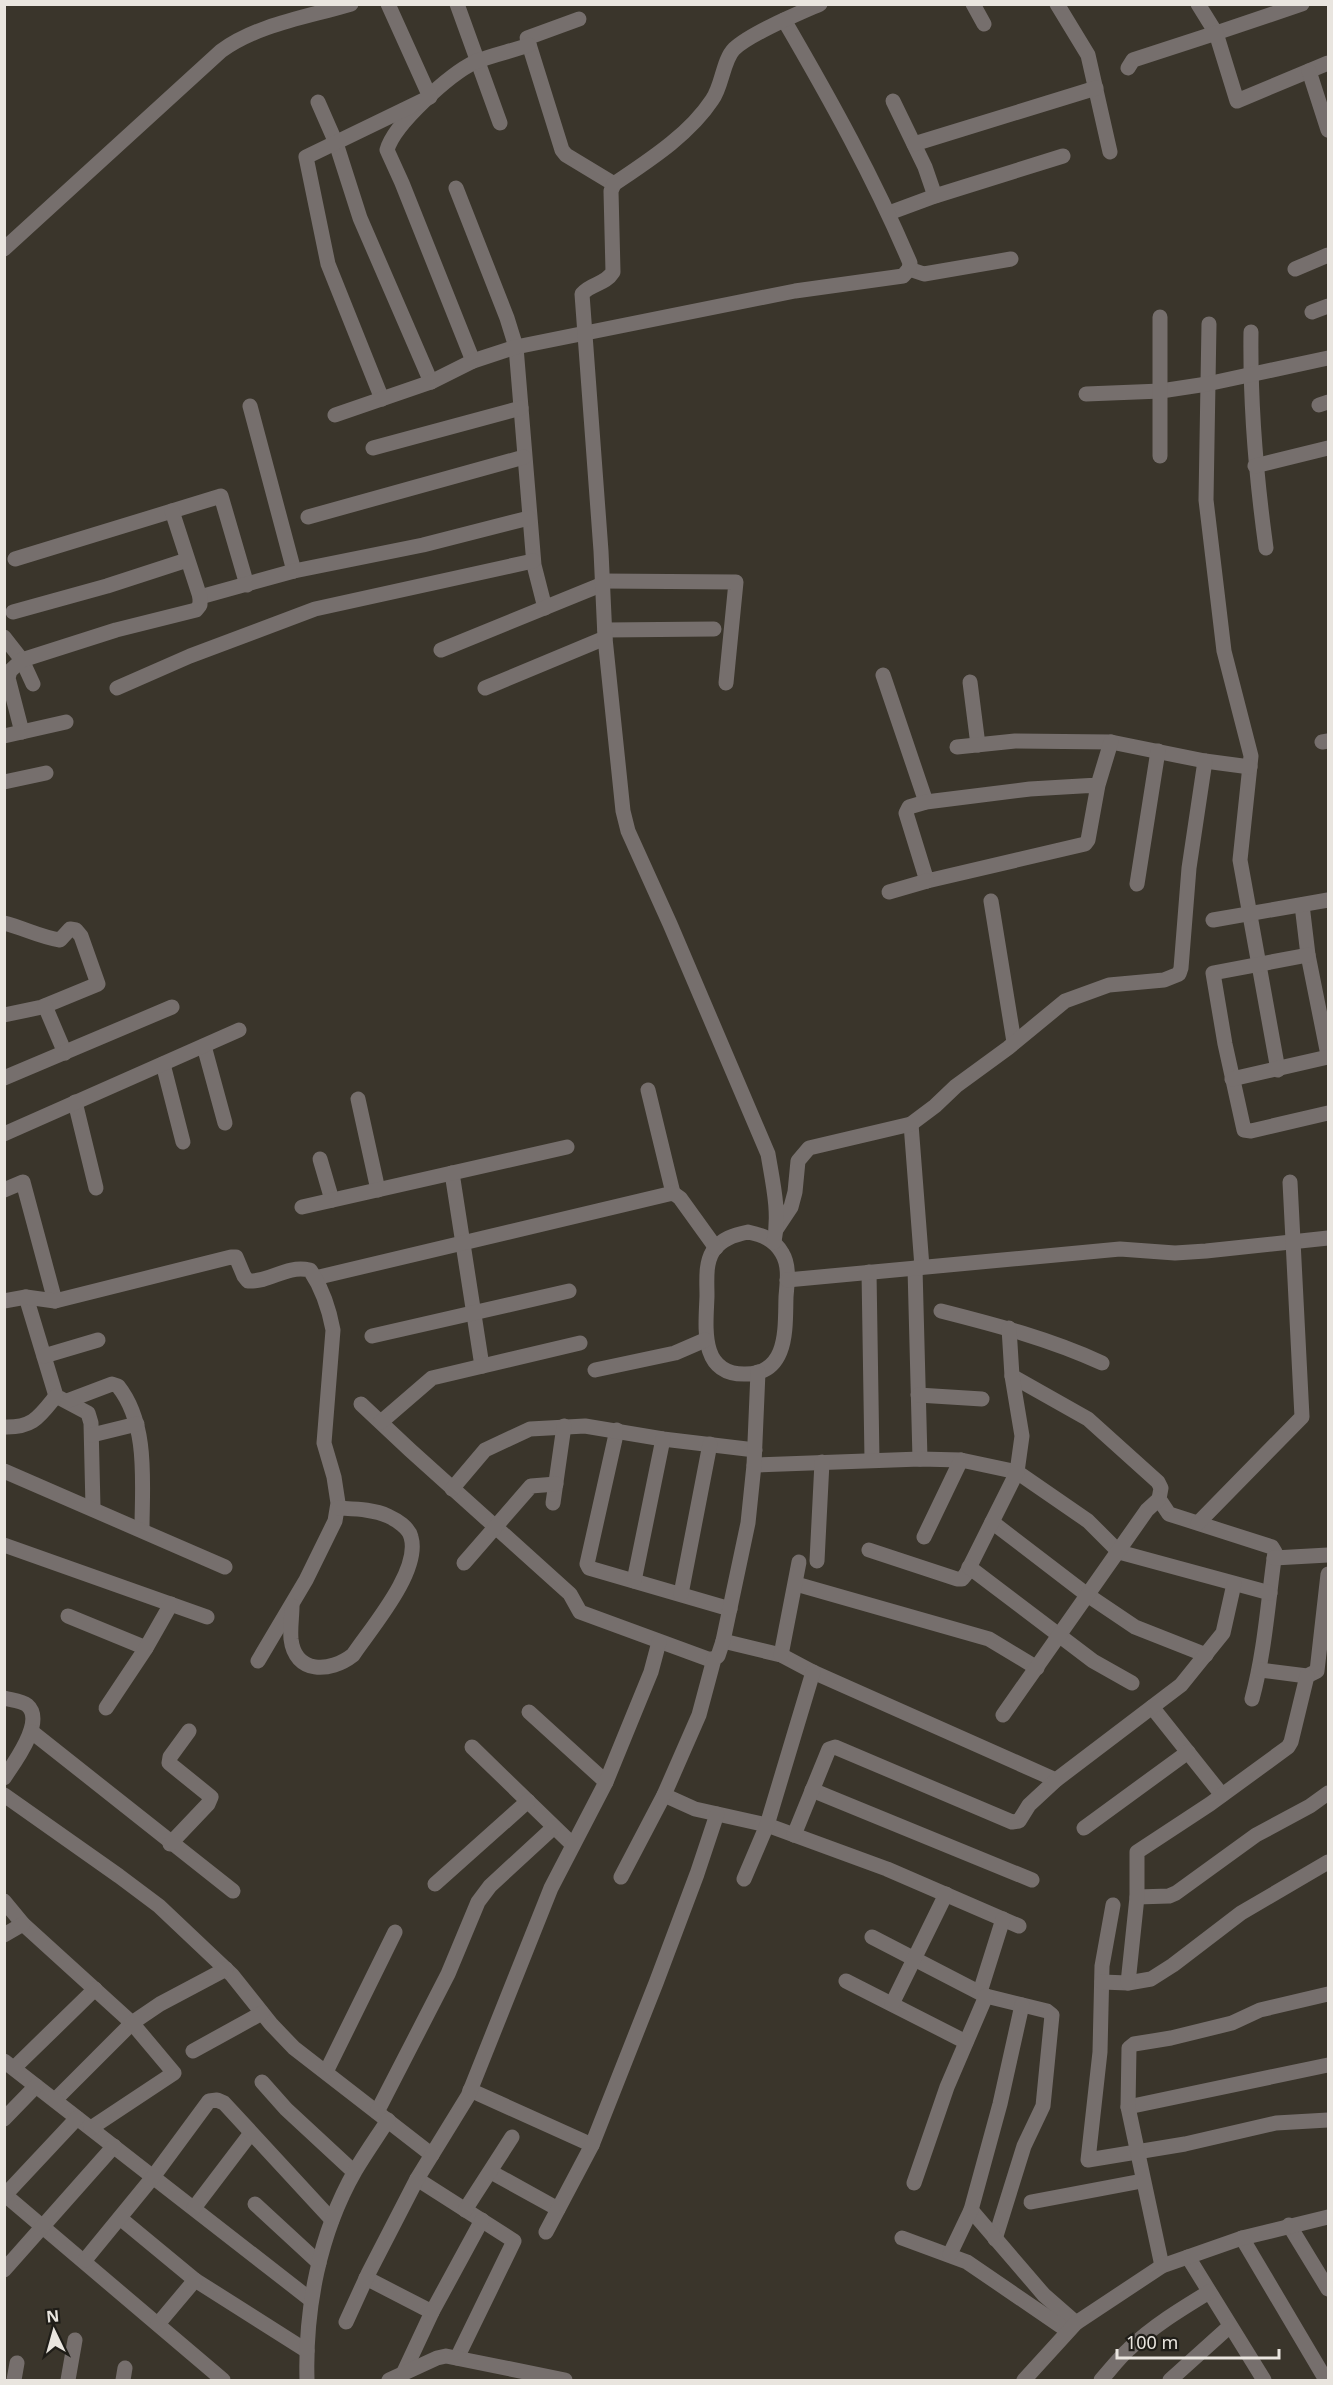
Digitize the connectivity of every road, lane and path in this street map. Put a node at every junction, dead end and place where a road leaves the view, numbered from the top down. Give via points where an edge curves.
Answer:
1 (351, 4) edge
2 (388, 4) edge
3 (457, 4) edge
4 (820, 4) edge
5 (973, 4) edge
6 (1057, 4) edge
7 (1198, 4) edge
8 (1302, 4) edge
9 (1257, 12) edge
10 (579, 19) dead end
11 (784, 20) junction
12 (984, 24) dead end
13 (1216, 33) junction
14 (529, 45) junction
15 (478, 61) junction
16 (1329, 63) edge
17 (1128, 68) dead end
18 (1309, 71) junction
19 (1096, 88) junction
20 (430, 97) junction
21 (893, 100) dead end
22 (318, 102) dead end
23 (500, 123) dead end
24 (1329, 130) edge
25 (336, 143) junction
26 (914, 144) junction
27 (1110, 152) dead end
28 (1063, 156) dead end
29 (614, 184) junction
30 (456, 188) dead end
31 (935, 196) junction
32 (889, 213) junction
33 (4, 249) edge
34 (1329, 255) edge
35 (1011, 258) dead end
36 (909, 269) junction
37 (1295, 269) dead end
38 (1329, 306) edge
39 (1312, 312) dead end
40 (1160, 317) dead end
41 (1209, 324) dead end
42 (1251, 332) dead end
43 (585, 333) junction
44 (516, 347) junction
45 (1329, 358) edge
46 (473, 361) junction
47 (1250, 375) junction
48 (431, 382) junction
49 (1207, 384) junction
50 (1161, 391) junction
51 (1086, 394) dead end
52 (382, 399) junction
53 (250, 406) dead end
54 (520, 408) junction
55 (335, 415) dead end
56 (373, 448) dead end
57 (1329, 448) edge
58 (1160, 456) dead end
59 (524, 457) junction
60 (1255, 466) junction
61 (172, 511) junction
62 (308, 517) dead end
63 (529, 518) junction
64 (1266, 549) dead end
65 (15, 559) dead end
66 (187, 560) junction
67 (533, 561) junction
68 (294, 571) junction
69 (603, 582) junction
70 (247, 585) junction
71 (200, 597) junction
72 (545, 608) junction
73 (13, 612) dead end
74 (714, 629) dead end
75 (605, 634) junction
76 (4, 637) edge
77 (441, 650) dead end
78 (22, 660) junction
79 (883, 675) dead end
80 (970, 682) dead end
81 (726, 683) dead end
82 (33, 684) dead end
83 (117, 688) dead end
84 (485, 688) dead end
85 (66, 722) dead end
86 (22, 732) junction
87 (4, 736) edge
88 (1111, 742) junction
89 (978, 745) junction
90 (957, 747) dead end
91 (1158, 751) junction
92 (1205, 761) junction
93 (1250, 767) junction
94 (46, 773) dead end
95 (4, 782) edge
96 (1098, 785) junction
97 (926, 802) junction
98 (927, 880) junction
99 (1137, 884) dead end
100 (889, 892) dead end
101 (1329, 900) edge
102 (991, 901) dead end
103 (1302, 905) junction
104 (1249, 914) junction
105 (1213, 920) dead end
106 (4, 923) edge
107 (1308, 955) junction
108 (1258, 964) junction
109 (45, 1006) junction
110 (172, 1007) dead end
111 (4, 1015) edge
112 (239, 1030) dead end
113 (1014, 1042) junction
114 (204, 1046) junction
115 (65, 1053) junction
116 (1329, 1056) edge
117 (162, 1064) junction
118 (1278, 1070) junction
119 (4, 1078) edge
120 (1232, 1079) junction
121 (648, 1090) dead end
122 (358, 1099) dead end
123 (75, 1102) junction
124 (1329, 1113) edge
125 (225, 1123) dead end
126 (911, 1124) junction
127 (6, 1130) edge
128 (183, 1142) dead end
129 (567, 1147) dead end
130 (320, 1159) dead end
131 (452, 1173) junction
132 (1290, 1182) dead end
133 (96, 1188) dead end
134 (4, 1190) edge
135 (378, 1190) junction
136 (674, 1194) junction
137 (332, 1200) junction
138 (302, 1207) dead end
139 (775, 1235) junction
140 (1329, 1238) edge
141 (1293, 1243) junction
142 (463, 1244) junction
143 (716, 1248) junction
144 (918, 1268) junction
145 (869, 1272) junction
146 (315, 1278) junction
147 (787, 1280) junction
148 (569, 1291) dead end
149 (26, 1297) junction
150 (4, 1301) edge
151 (55, 1301) junction
152 (941, 1311) dead end
153 (474, 1314) junction
154 (1009, 1328) junction
155 (372, 1336) dead end
156 (98, 1340) dead end
157 (705, 1340) junction
158 (580, 1343) dead end
159 (44, 1356) junction
160 (1102, 1363) dead end
161 (482, 1366) junction
162 (595, 1370) dead end
163 (758, 1372) junction
164 (1012, 1376) junction
165 (918, 1395) junction
166 (62, 1399) junction
167 (982, 1399) dead end
168 (361, 1404) dead end
169 (381, 1422) junction
170 (137, 1424) junction
171 (564, 1426) junction
172 (4, 1427) edge
173 (617, 1430) junction
174 (92, 1435) junction
175 (663, 1439) junction
176 (710, 1444) junction
177 (755, 1458) junction
178 (920, 1459) junction
179 (872, 1460) junction
180 (961, 1460) junction
181 (822, 1462) junction
182 (4, 1471) edge
183 (1017, 1472) junction
184 (556, 1484) junction
185 (452, 1489) junction
186 (1159, 1499) junction
187 (553, 1503) dead end
188 (338, 1508) junction
189 (93, 1509) junction
190 (992, 1522) junction
191 (1198, 1523) junction
192 (495, 1527) junction
193 (142, 1530) junction
194 (924, 1537) dead end
195 (4, 1545) edge
196 (868, 1551) dead end
197 (1119, 1552) junction
198 (1329, 1555) edge
199 (1274, 1558) junction
200 (817, 1561) dead end
201 (799, 1562) dead end
202 (464, 1563) dead end
203 (225, 1567) dead end
204 (969, 1568) junction
205 (1329, 1574) edge
206 (634, 1581) junction
207 (796, 1584) junction
208 (1234, 1584) junction
209 (1270, 1593) junction
210 (681, 1594) junction
211 (1086, 1594) junction
212 (292, 1602) junction
213 (171, 1604) junction
214 (730, 1609) junction
215 (68, 1616) dead end
216 (207, 1617) dead end
217 (1326, 1630) edge
218 (1058, 1635) junction
219 (723, 1641) junction
220 (659, 1642) junction
221 (146, 1648) junction
222 (781, 1655) junction
223 (1206, 1655) junction
224 (714, 1659) junction
225 (258, 1661) dead end
226 (1037, 1668) junction
227 (1260, 1670) junction
228 (813, 1672) junction
229 (1306, 1676) junction
230 (1132, 1683) dead end
231 (4, 1698) edge
232 (1252, 1699) dead end
233 (1152, 1707) junction
234 (106, 1708) dead end
235 (529, 1712) dead end
236 (1003, 1715) dead end
237 (189, 1731) dead end
238 (32, 1732) junction
239 (472, 1747) dead end
240 (1188, 1752) junction
241 (4, 1778) edge
242 (1056, 1780) junction
243 (606, 1782) junction
244 (812, 1790) junction
245 (1329, 1792) edge
246 (4, 1795) edge
247 (664, 1795) junction
248 (1222, 1795) junction
249 (528, 1801) junction
250 (717, 1814) junction
251 (767, 1825) junction
252 (554, 1827) junction
253 (1084, 1828) dead end
254 (794, 1835) junction
255 (170, 1844) junction
256 (573, 1845) junction
257 (1329, 1862) edge
258 (621, 1877) dead end
259 (744, 1879) dead end
260 (1032, 1880) dead end
261 (435, 1884) dead end
262 (233, 1891) dead end
263 (946, 1894) junction
264 (1137, 1897) junction
265 (4, 1901) edge
266 (1113, 1905) dead end
267 (1003, 1919) junction
268 (23, 1924) junction
269 (1019, 1926) dead end
270 (395, 1932) dead end
271 (4, 1935) edge
272 (872, 1937) dead end
273 (914, 1958) junction
274 (225, 1969) junction
275 (846, 1981) dead end
276 (1102, 1982) junction
277 (1128, 1983) junction
278 (95, 1989) junction
279 (983, 1994) junction
280 (1329, 1994) edge
281 (892, 2004) junction
282 (1022, 2005) junction
283 (262, 2013) junction
284 (132, 2024) junction
285 (966, 2042) junction
286 (193, 2051) dead end
287 (9, 2064) edge
288 (1329, 2065) edge
289 (326, 2072) junction
290 (262, 2082) dead end
291 (36, 2086) junction
292 (470, 2090) junction
293 (55, 2100) junction
294 (1128, 2106) junction
295 (382, 2116) junction
296 (77, 2118) junction
297 (4, 2119) edge
298 (1329, 2120) edge
299 (91, 2128) junction
300 (251, 2133) junction
301 (512, 2137) dead end
302 (592, 2145) junction
303 (114, 2146) junction
304 (1136, 2153) junction
305 (432, 2155) junction
306 (354, 2172) junction
307 (491, 2172) junction
308 (153, 2177) junction
309 (417, 2179) junction
310 (1143, 2181) junction
311 (914, 2183) dead end
312 (5, 2195) edge
313 (1031, 2202) dead end
314 (255, 2204) dead end
315 (194, 2208) junction
316 (558, 2208) junction
317 (465, 2210) junction
318 (971, 2210) junction
319 (1329, 2217) edge
320 (120, 2218) junction
321 (332, 2220) junction
322 (482, 2220) junction
323 (1288, 2225) junction
324 (44, 2227) junction
325 (546, 2232) dead end
326 (902, 2238) dead end
327 (1242, 2238) junction
328 (995, 2239) junction
329 (950, 2254) junction
330 (1188, 2257) junction
331 (85, 2260) junction
332 (319, 2263) junction
333 (1162, 2266) junction
334 (4, 2270) edge
335 (366, 2278) junction
336 (195, 2280) junction
337 (1329, 2289) edge
338 (1209, 2292) junction
339 (311, 2300) junction
340 (432, 2312) junction
341 (346, 2322) dead end
342 (158, 2324) junction
343 (1230, 2326) junction
344 (1072, 2327) junction
345 (75, 2340) dead end
346 (307, 2351) junction
347 (457, 2358) junction
348 (17, 2363) dead end
349 (404, 2374) junction
350 (14, 2380) edge
351 (68, 2380) edge
352 (223, 2380) edge
353 (307, 2380) edge
354 (389, 2380) edge
355 (565, 2380) edge
356 (1024, 2380) edge
357 (1101, 2380) edge
358 (1172, 2380) edge
359 (1264, 2380) edge
360 (1326, 2380) edge

1 - 33 street via 237,39
2 - 20 street
3 - 15 street
4 - 11 street
5 - 12 street
6 - 19 street via 1088,55
7 - 13 street
8 - 9 street
9 - 13 street
10 - 14 street via 530,36
11 - 29 street via 731,51 714,98 701,115
11 - 32 street
13 - 17 street via 1133,60
13 - 18 street via 1237,101
14 - 15 street
14 - 29 street via 562,150
15 - 20 street via 455,73
15 - 23 street
16 - 18 street
18 - 24 street
19 - 26 street
19 - 27 street
20 - 25 street
20 - 46 street via 399,127 387,150
21 - 26 street
22 - 25 street
25 - 48 street via 360,218
25 - 52 street via 306,157 313,197 328,264
26 - 31 street
28 - 31 street
29 - 43 street via 613,272 608,281 588,287 582,294
30 - 44 street
31 - 32 street
32 - 36 street
34 - 37 street
35 - 36 street via 924,274
36 - 43 street via 903,276 795,291
38 - 39 street
40 - 50 street
41 - 49 street
42 - 47 street
43 - 44 street
43 - 69 street
44 - 46 street
44 - 54 street
45 - 47 street
46 - 48 street
47 - 49 street
47 - 60 street
48 - 52 street
49 - 50 street
49 - 93 street via 1206,500 1224,651 1251,756
50 - 51 street
50 - 58 street
52 - 55 street
53 - 68 street
54 - 56 street
54 - 59 street
57 - 60 street
59 - 62 street
59 - 63 street
60 - 64 street
61 - 65 street
61 - 66 street
61 - 70 street via 221,496
63 - 67 street
63 - 68 street via 423,545
66 - 71 street
66 - 73 street
67 - 72 street
67 - 83 street via 315,609
68 - 70 street
69 - 72 street
69 - 75 street
69 - 81 street via 736,582
70 - 71 street
71 - 78 street via 196,610
72 - 77 street
74 - 75 street
75 - 84 street
75 - 139 street via 628,831 768,1154 775,1192
76 - 78 street
78 - 82 street
78 - 86 street via 8,678
79 - 97 street
80 - 89 street
85 - 86 street
86 - 87 street
88 - 89 street via 1015,741
88 - 91 street
88 - 96 street
89 - 90 street
91 - 92 street
91 - 99 street
92 - 93 street
92 - 113 street via 1179,974 1164,980 1109,985 1085,992 1065,1001
93 - 104 street via 1240,860
94 - 95 street
96 - 97 street
96 - 98 street via 1084,844
97 - 98 street via 909,807 906,813
98 - 100 street
101 - 103 street
102 - 113 street
103 - 104 street
103 - 107 street
104 - 105 street
104 - 108 street
106 - 109 street via 60,940 70,929 80,933 98,984
107 - 108 street
107 - 116 street
108 - 118 street
108 - 120 street via 1213,973
109 - 111 street
109 - 115 street
110 - 115 street
112 - 114 street
113 - 126 street
114 - 117 street
114 - 125 street
115 - 119 street
116 - 118 street
117 - 123 street
117 - 128 street
118 - 120 street
120 - 124 street via 1244,1130
121 - 136 street
122 - 135 street
123 - 127 street
123 - 133 street
126 - 139 street via 809,1148 798,1161 791,1208
126 - 144 street
129 - 131 street
130 - 137 street
131 - 135 street
131 - 142 street
132 - 141 street
134 - 151 street via 23,1182
135 - 137 street
136 - 142 street
136 - 143 street
137 - 138 street
139 - 143 street via 734,1235
139 - 147 street via 787,1266
140 - 141 street
141 - 144 street via 1175,1253 1120,1249
141 - 191 street via 1302,1417
142 - 146 street
142 - 153 street
143 - 157 street via 708,1265
144 - 145 street
144 - 165 street
145 - 147 street
145 - 179 street
146 - 151 street via 310,1270 299,1268 248,1281 236,1257 231,1257
146 - 188 street via 333,1330 324,1443
147 - 163 street via 785,1342 780,1355
148 - 153 street
149 - 150 street
149 - 151 street
149 - 159 street
152 - 154 street
153 - 155 street
153 - 161 street
154 - 160 street via 1066,1346
154 - 164 street
156 - 159 street
157 - 162 street via 675,1353
157 - 163 street via 718,1365 730,1372
158 - 161 street
159 - 166 street
161 - 169 street via 432,1377
163 - 177 street
164 - 183 street via 1022,1436
164 - 186 street via 1088,1419 1158,1482
165 - 167 street
165 - 178 street
166 - 170 street via 112,1384 126,1397
166 - 172 street via 26,1426
166 - 174 street via 88,1413
168 - 169 street
169 - 185 street
170 - 174 street
170 - 193 street
171 - 173 street
171 - 184 street
171 - 185 street via 530,1429 484,1450
173 - 175 street
173 - 206 street via 587,1564 589,1568
174 - 189 street
175 - 176 street
175 - 206 street
176 - 177 street
176 - 210 street
177 - 181 street
177 - 214 street via 748,1523
178 - 179 street
178 - 180 street
179 - 181 street
180 - 183 street
180 - 194 street
181 - 200 street
182 - 189 street
183 - 190 street
183 - 197 street via 1088,1521
184 - 187 street
184 - 192 street via 531,1486
185 - 192 street
186 - 191 street via 1169,1514
186 - 197 street
188 - 212 street via 335,1521
188 - 212 street via 378,1513 403,1525 411,1536 412,1554 405,1578 353,1655 327,1668 300,1660 291,1641
189 - 193 street
190 - 204 street
190 - 211 street
191 - 199 street via 1267,1544 1275,1552
192 - 202 street
192 - 220 street via 570,1594 580,1612
193 - 203 street
195 - 213 street
196 - 204 street via 957,1579 962,1579
197 - 208 street
197 - 211 street
198 - 199 street
199 - 209 street
201 - 207 street
204 - 218 street
205 - 217 street
206 - 210 street
207 - 222 street
207 - 226 street via 989,1639
208 - 209 street
208 - 223 street via 1226,1626
209 - 227 street
210 - 214 street
211 - 218 street
211 - 223 street via 1135,1627
212 - 225 street
213 - 216 street
213 - 221 street
214 - 219 street
215 - 221 street
217 - 229 street via 1317,1671
218 - 226 street
218 - 230 street
219 - 222 street
219 - 224 street
220 - 224 street
220 - 243 street via 651,1672
221 - 234 street
222 - 228 street
223 - 233 street via 1181,1685
224 - 247 street via 699,1715
226 - 236 street
227 - 229 street
227 - 232 street
228 - 242 street
228 - 251 street
229 - 248 street via 1288,1747
231 - 238 street via 31,1709
233 - 240 street
233 - 242 street
235 - 243 street
237 - 255 street via 169,1763 211,1797
238 - 241 street
238 - 255 street
239 - 249 street
240 - 248 street
240 - 253 street
242 - 244 street via 1029,1805 1019,1821 1012,1822 835,1747 829,1749
243 - 256 street
244 - 254 street
244 - 260 street
245 - 264 street via 1256,1835 1176,1893
246 - 274 street via 159,1906
247 - 250 street
247 - 258 street
248 - 264 street via 1137,1852
249 - 252 street
249 - 261 street
250 - 251 street
250 - 302 street
251 - 254 street
251 - 259 street
252 - 256 street
252 - 295 street via 478,1902
254 - 263 street
255 - 262 street
256 - 292 street via 551,1888
257 - 277 street via 1241,1913 1166,1970
263 - 267 street
263 - 273 street
264 - 277 street
265 - 268 street
266 - 276 street
267 - 269 street
267 - 279 street
268 - 271 street
268 - 278 street
270 - 289 street
272 - 273 street
273 - 279 street
273 - 281 street
274 - 283 street
274 - 284 street
275 - 281 street
276 - 277 street
276 - 304 street via 1100,2052 1087,2159
278 - 284 street
278 - 287 street
279 - 282 street
279 - 285 street
280 - 294 street via 1260,2010 1232,2023 1134,2044 1129,2048
281 - 285 street
282 - 318 street
282 - 328 street via 1052,2014 1043,2106 1024,2146
283 - 286 street
283 - 289 street via 294,2048
284 - 293 street
284 - 299 street via 174,2073
285 - 311 street
287 - 291 street
288 - 294 street
289 - 295 street
290 - 306 street
291 - 293 street
291 - 297 street
292 - 302 street
292 - 305 street
293 - 296 street
294 - 304 street
295 - 305 street
295 - 306 street
296 - 299 street
296 - 312 street
298 - 304 street via 1276,2123
299 - 303 street
300 - 308 street via 224,2103 209,2101
300 - 315 street
300 - 321 street
301 - 307 street
302 - 316 street
303 - 308 street
303 - 324 street
304 - 310 street
305 - 309 street
306 - 321 street
307 - 316 street
307 - 317 street
308 - 315 street
308 - 320 street
309 - 317 street
309 - 335 street
310 - 313 street
310 - 333 street
312 - 324 street
314 - 332 street
315 - 339 street
316 - 325 street
317 - 322 street
318 - 328 street
318 - 329 street
319 - 323 street
320 - 331 street
320 - 336 street
321 - 332 street
322 - 340 street
322 - 347 street via 514,2241
323 - 327 street
323 - 337 street
324 - 331 street
324 - 334 street
326 - 329 street
327 - 330 street
327 - 360 street
328 - 344 street
329 - 344 street
330 - 333 street
330 - 338 street
331 - 342 street
332 - 339 street
333 - 344 street
335 - 340 street
335 - 341 street
336 - 342 street
336 - 346 street
338 - 343 street
338 - 357 street via 1147,2333
339 - 346 street
340 - 349 street
342 - 352 street
343 - 358 street
343 - 359 street
344 - 356 street
345 - 351 street
346 - 353 street
347 - 349 street via 437,2358
347 - 355 street
348 - 350 street
349 - 354 street

